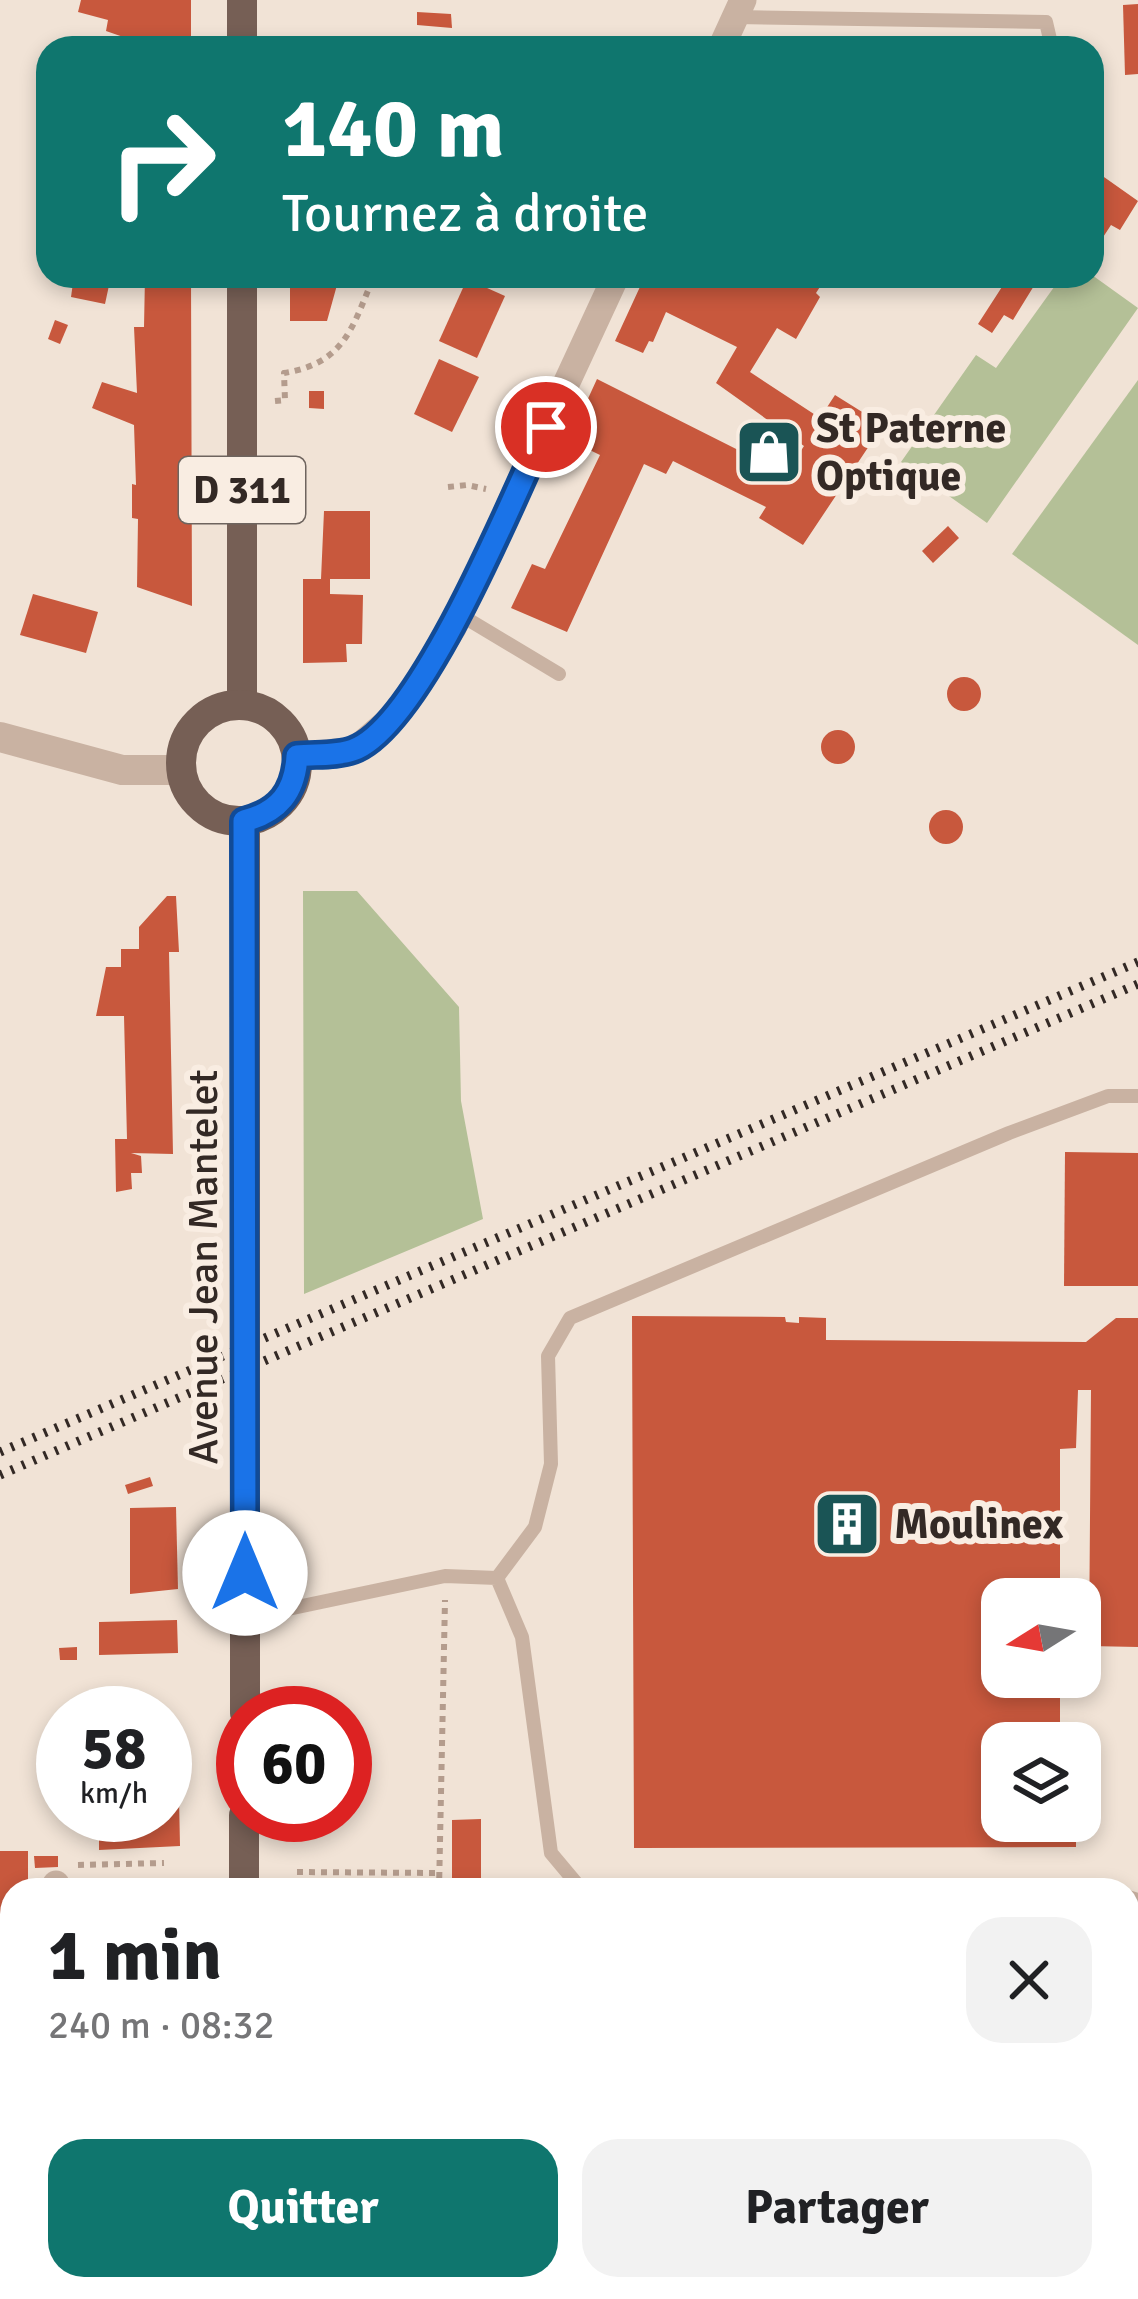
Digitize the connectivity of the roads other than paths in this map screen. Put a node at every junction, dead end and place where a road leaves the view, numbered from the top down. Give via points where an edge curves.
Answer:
1 (242, 0) edge
2 (739, 9) edge
3 (242, 36) edge
4 (1049, 36) edge
5 (242, 288) edge
6 (610, 288) edge
7 (459, 614) junction
8 (559, 674) dead end
9 (242, 704) junction
10 (0, 737) edge
11 (297, 756) junction
12 (181, 770) junction
13 (244, 821) junction
14 (1138, 1096) edge
15 (497, 1578) junction
16 (245, 1618) junction
17 (245, 1686) edge
18 (244, 1842) edge
19 (244, 1878) edge
20 (572, 1878) edge

1 - 3 main road
2 - 4 lane via 1046,22
5 - 9 main road, D 311
6 - 7 street
7 - 8 lane
7 - 11 street via 398,712 355,750
9 - 11 main road via 279,720
9 - 12 main road via 204,716 190,731
10 - 12 street via 122,770
11 - 13 main road via 278,806
12 - 13 main road via 196,802
13 - 16 main road, Avenue Jean Mantelet
14 - 15 lane via 1108,1096 1009,1133 570,1318 548,1356 551,1464 535,1527
15 - 16 lane via 445,1576
15 - 20 lane via 522,1637 551,1853
16 - 17 main road, Avenue Jean Mantelet
18 - 19 main road

